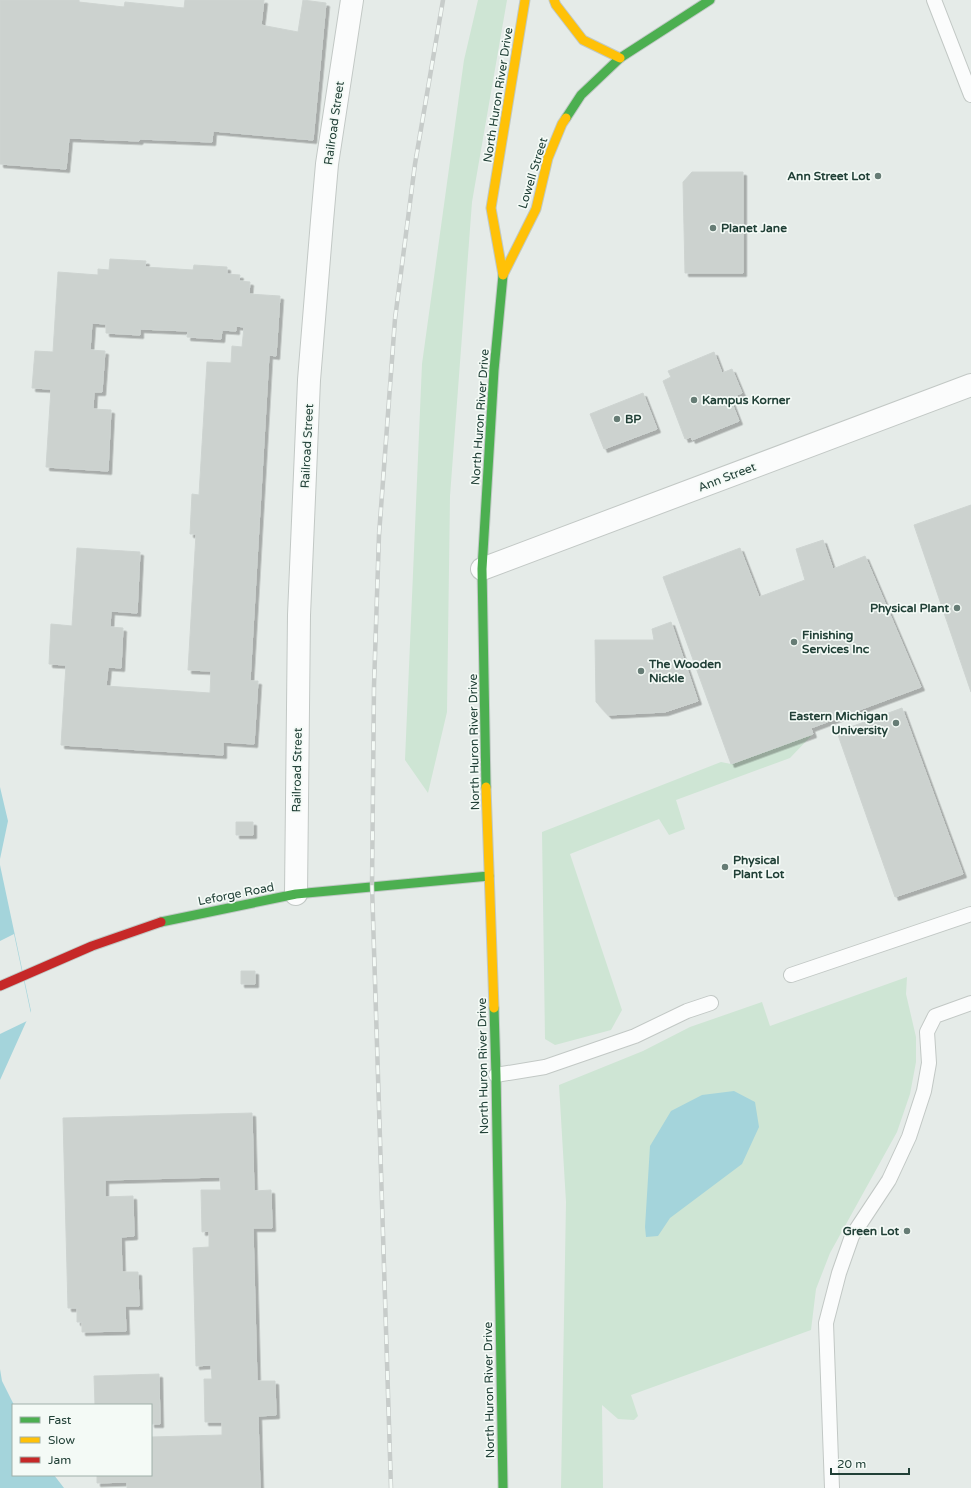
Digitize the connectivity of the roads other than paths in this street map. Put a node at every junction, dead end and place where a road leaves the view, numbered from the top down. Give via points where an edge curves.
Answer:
1 (352, 0) edge
2 (525, 0) edge
3 (554, 0) edge
4 (710, 0) edge
5 (934, 0) edge
6 (620, 58) junction
7 (971, 95) edge
8 (503, 275) junction
9 (971, 385) edge
10 (482, 569) junction
11 (489, 876) junction
12 (296, 894) junction
13 (971, 914) edge
14 (791, 975) dead end
15 (0, 986) edge
16 (711, 1003) dead end
17 (971, 1003) edge
18 (496, 1075) junction
19 (503, 1488) edge
20 (832, 1488) edge

1 - 12 street, Railroad Street via 327,164 310,380 299,615
2 - 8 main road, North Huron River Drive via 491,208
3 - 6 main road via 583,40
4 - 6 main road, Lowell Street
5 - 7 lane
6 - 8 main road, Lowell Street via 582,95 562,124 548,158 536,209
8 - 10 main road, North Huron River Drive via 494,370
9 - 10 street, Ann Street
10 - 11 main road, North Huron River Drive
11 - 12 main road, Leforge Road
11 - 18 main road, North Huron River Drive
12 - 15 main road, Leforge Road via 164,921 92,946
13 - 14 lane
16 - 18 lane via 687,1011 635,1036 545,1067
17 - 20 lane via 935,1016 927,1032 929,1064 924,1091 909,1136 889,1180 852,1236 838,1272 826,1323
18 - 19 main road, North Huron River Drive

